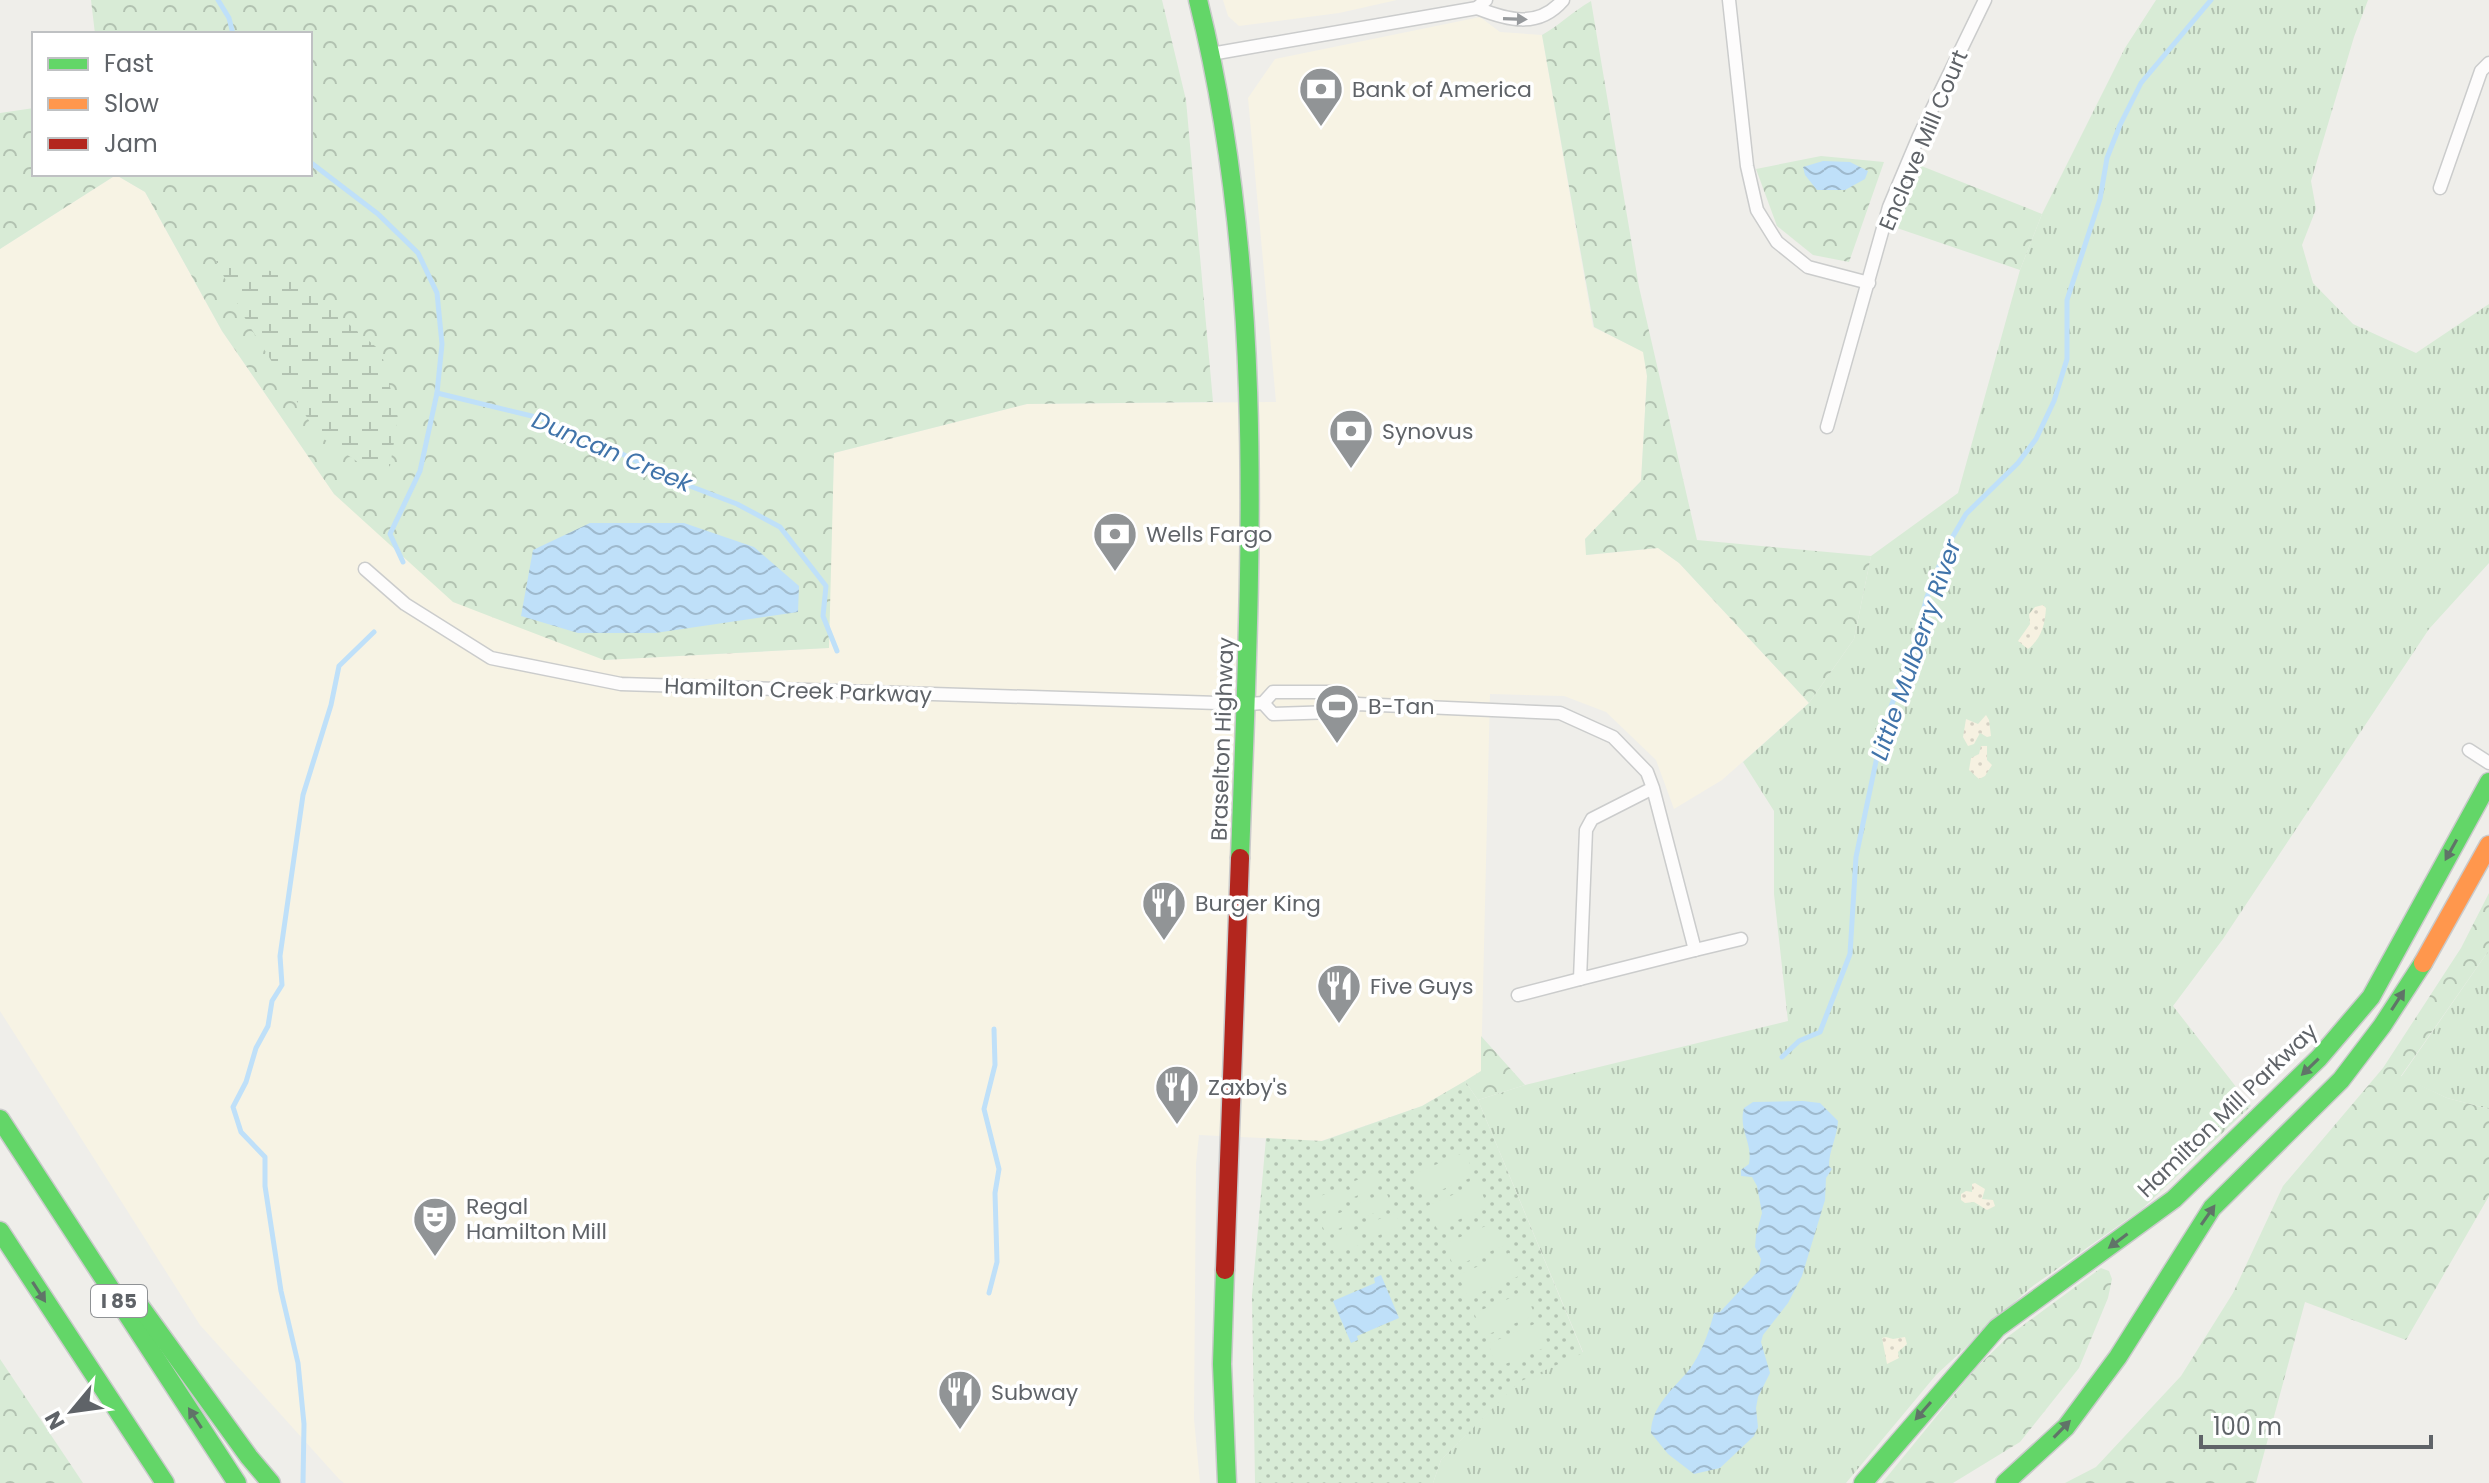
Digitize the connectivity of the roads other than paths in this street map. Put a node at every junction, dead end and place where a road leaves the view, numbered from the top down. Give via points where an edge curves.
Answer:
1 (1198, 0) edge
2 (1563, 0) edge
3 (1729, 0) edge
4 (1985, 0) edge
5 (1482, 4) edge
6 (1211, 54) junction
7 (2489, 63) edge
8 (2440, 188) dead end
9 (1869, 283) junction
10 (1827, 427) dead end
11 (365, 569) dead end
12 (1256, 703) junction
13 (1357, 704) junction
14 (2469, 750) dead end
15 (2489, 763) edge
16 (2489, 782) edge
17 (1653, 788) junction
18 (2489, 845) edge
19 (1741, 939) dead end
20 (1695, 950) junction
21 (1580, 979) junction
22 (1518, 995) dead end
23 (0, 1119) edge
24 (25, 1157) junction
25 (0, 1231) edge
26 (165, 1483) edge
27 (237, 1483) edge
28 (271, 1483) edge
29 (1227, 1483) edge
30 (1863, 1483) edge
31 (2005, 1483) edge

1 - 6 main road, Braselton Highway
5 -> 2 street via 1503,19 1522,21
3 - 9 street via 1747,166 1757,210 1777,242 1808,267
4 - 9 street, Enclave Mill Court via 1889,207
5 - 6 street
6 - 12 main road, Braselton Highway via 1236,200 1246,321
7 - 8 street via 2481,71
9 - 10 street, Enclave Mill Court
11 - 12 street, Hamilton Creek Parkway via 405,604 491,658 621,684
12 - 13 street, Hamilton Creek Parkway via 1273,714 1334,712
12 - 13 street, Hamilton Creek Parkway via 1273,692 1335,692
12 - 29 main road, Braselton Highway via 1243,779 1222,1364
13 - 17 street, Hamilton Creek Parkway via 1560,713 1613,737 1647,772
14 - 15 street
16 -> 30 main road, Hamilton Mill Parkway via 2371,997 2319,1058 2174,1199 1997,1328
17 - 20 street, Hamilton Creek Parkway
17 - 21 street via 1592,819 1586,830
31 -> 18 main road via 2066,1427 2118,1357 2212,1208 2341,1080 2382,1026
19 - 20 street
20 - 21 street
21 - 22 street
23 - 24 main road, I 85
27 -> 24 main road, I 85
24 - 28 main road
25 -> 26 main road, I 85

